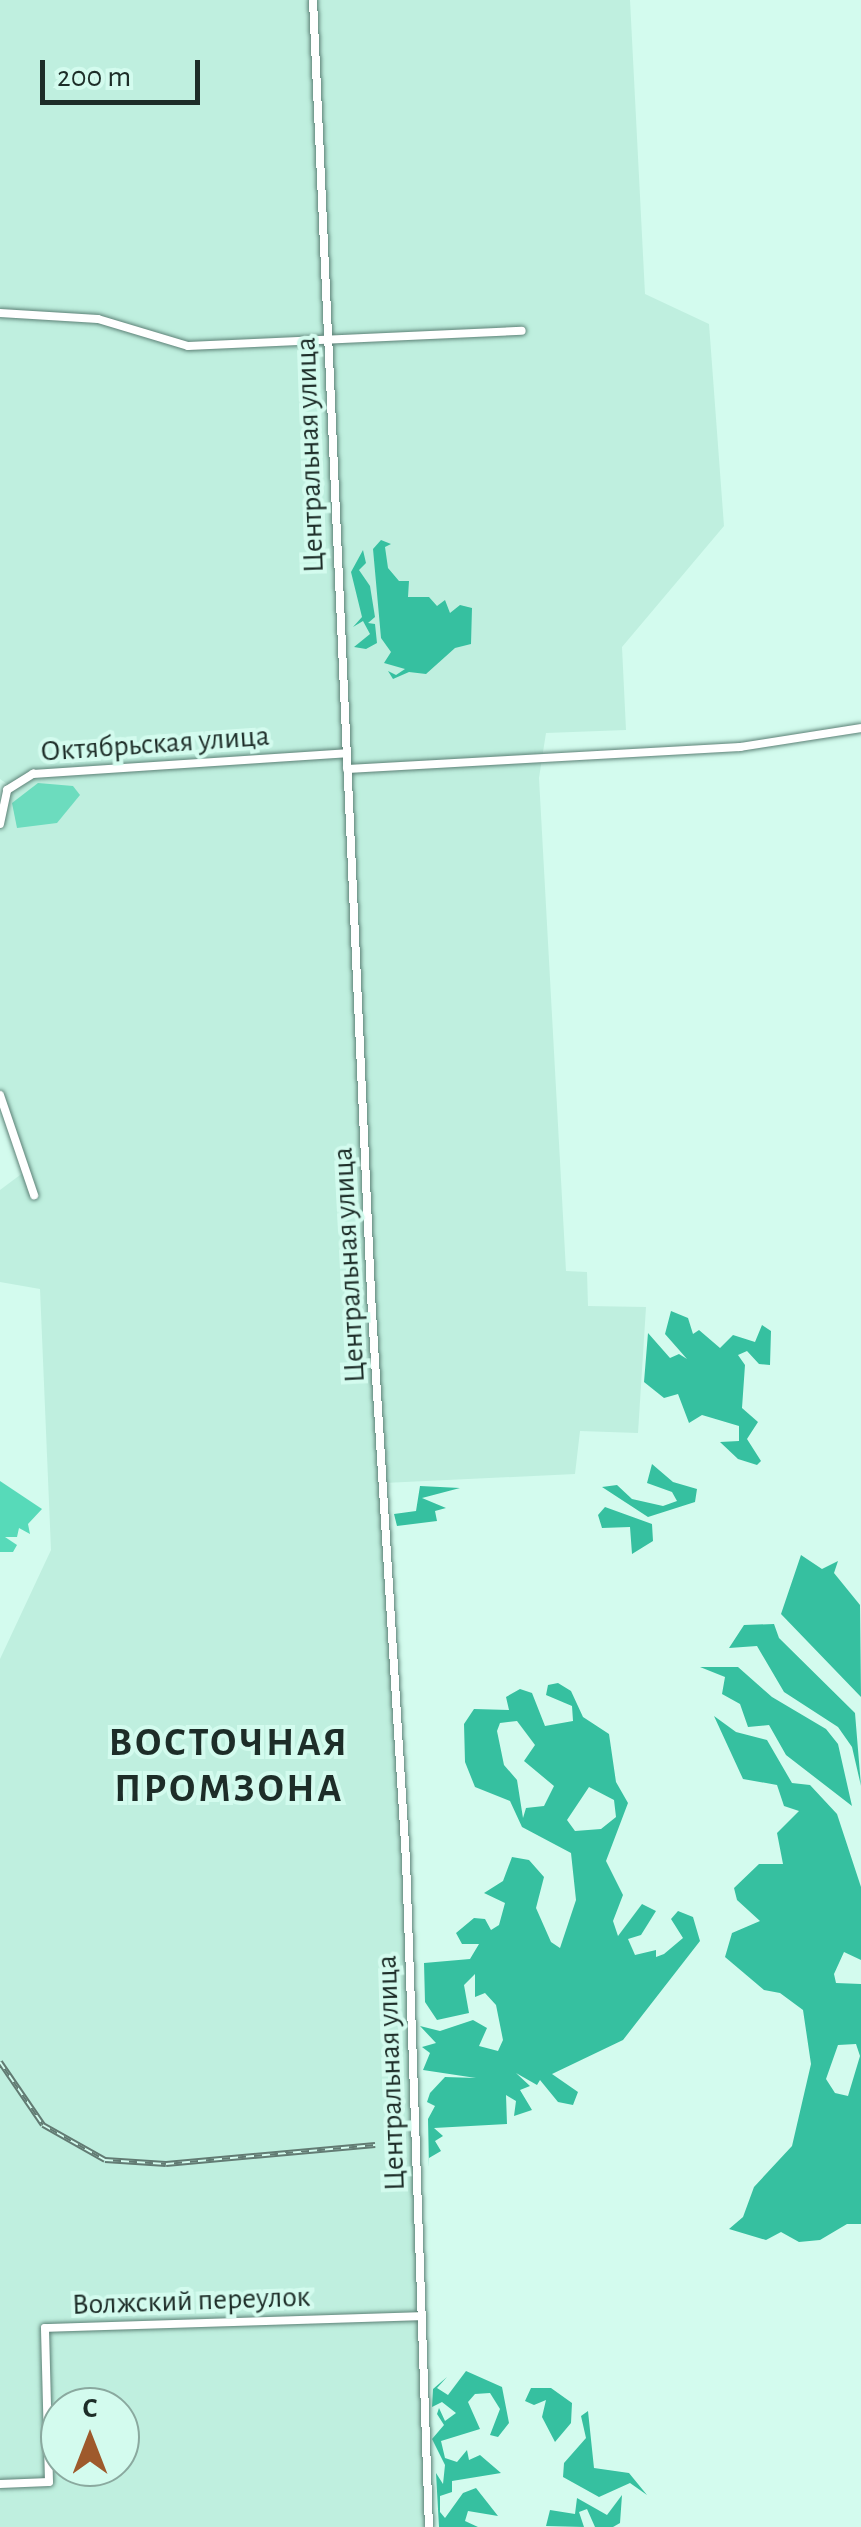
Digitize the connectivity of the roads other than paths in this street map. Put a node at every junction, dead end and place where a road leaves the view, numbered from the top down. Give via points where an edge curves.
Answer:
1 (314, 0) edge
2 (0, 313) edge
3 (522, 332) dead end
4 (328, 340) junction
5 (861, 728) edge
6 (346, 753) junction
7 (347, 769) junction
8 (0, 824) edge
9 (0, 1095) edge
10 (34, 1195) dead end
11 (422, 2316) junction
12 (0, 2484) edge
13 (428, 2527) edge

1 - 4 street, Центральная улица
2 - 4 street via 98,319 188,346
3 - 4 street
4 - 6 street, Центральная улица
5 - 7 street via 740,746
6 - 7 street, Центральная улица
6 - 8 street, Октябрьская улица via 33,774 7,790
7 - 11 street, Центральная улица via 406,1860
9 - 10 street
11 - 12 street, Волжский переулок via 45,2328 50,2482
11 - 13 street, Центральная улица

